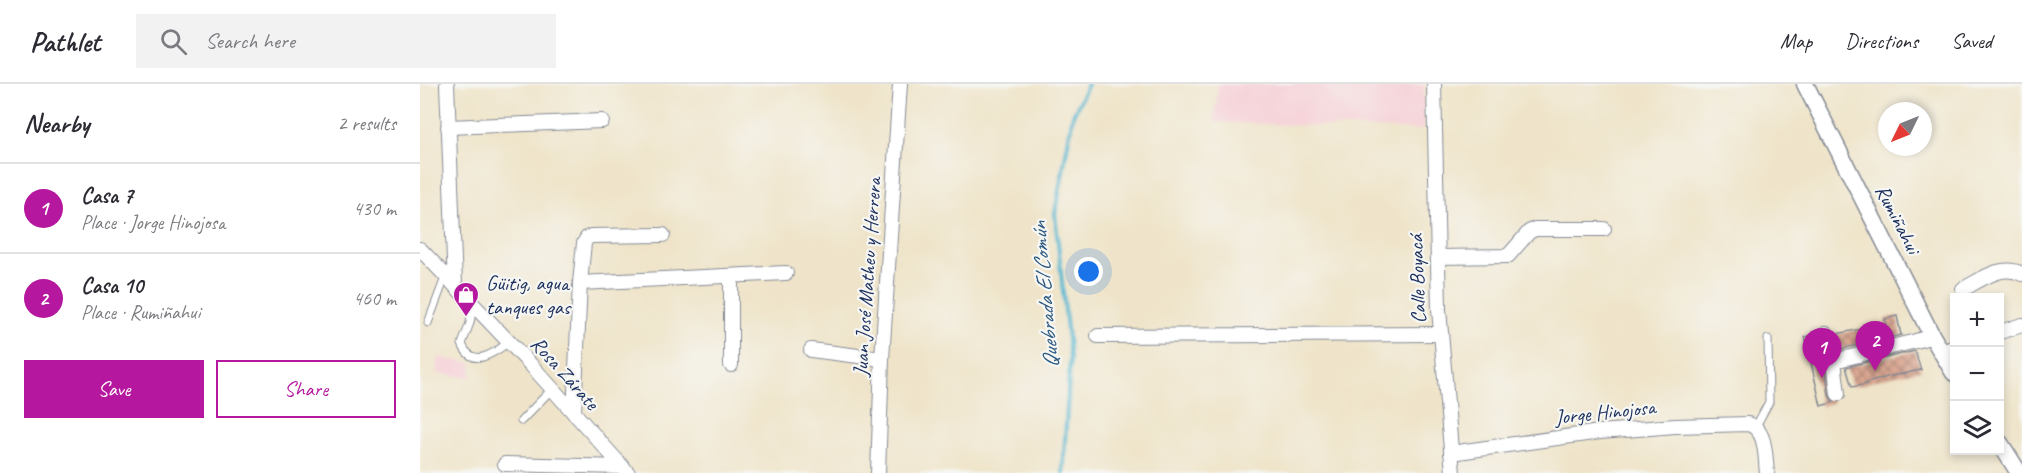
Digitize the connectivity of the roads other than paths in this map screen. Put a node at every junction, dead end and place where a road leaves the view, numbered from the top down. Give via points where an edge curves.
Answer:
1 (447, 84) edge
2 (900, 84) edge
3 (1434, 84) edge
4 (1805, 84) edge
5 (602, 121) dead end
6 (448, 127) junction
7 (1604, 229) dead end
8 (663, 235) dead end
9 (420, 249) edge
10 (1437, 257) junction
11 (786, 273) dead end
12 (2022, 274) edge
13 (731, 276) junction
14 (450, 280) junction
15 (580, 284) junction
16 (1963, 289) dead end
17 (473, 306) junction
18 (428, 322) dead end
19 (2022, 325) edge
20 (2004, 331) edge
21 (1826, 333) dead end
22 (1440, 334) junction
23 (1098, 336) dead end
24 (1932, 336) junction
25 (1768, 339) dead end
26 (509, 342) junction
27 (811, 350) dead end
28 (1948, 350) edge
29 (882, 359) junction
30 (1834, 361) junction
31 (731, 365) dead end
32 (552, 389) junction
33 (1838, 394) dead end
34 (574, 413) junction
35 (521, 421) dead end
36 (1758, 429) junction
37 (2004, 449) edge
38 (1451, 453) junction
39 (505, 464) dead end
40 (624, 470) edge
41 (878, 473) edge
42 (1453, 473) edge
43 (1767, 473) edge
44 (2019, 473) edge

1 - 6 street
2 - 29 street, Juan José Matheu y Herrera
3 - 10 street, Calle Boyacá
4 - 24 street, Rumiñahui
5 - 6 street
6 - 14 street
7 - 10 street via 1535,229 1508,256
8 - 15 street via 586,237
9 - 14 street, Rosa Zárate
10 - 22 street, Calle Boyacá
11 - 13 street
12 - 16 street via 2013,269 2003,270
13 - 15 street
13 - 31 street
14 - 17 street, Rosa Zárate
14 - 18 lane
15 - 34 street
17 - 26 street, Rosa Zárate
17 - 26 lane via 462,344 466,352 480,358
19 - 20 street
21 - 30 street
22 - 23 street
22 - 38 street, Calle Boyacá
24 - 28 street, Rumiñahui
24 - 30 street
25 - 36 lane via 1769,402
26 - 32 street, Rosa Zárate
27 - 29 street
29 - 41 street, Juan José Matheu y Herrera
30 - 33 street
32 - 34 street, Rosa Zárate
32 - 35 lane
34 - 40 street, Rosa Zárate
36 - 38 street, Jorge Hinojosa via 1748,424 1675,426 1600,432
36 - 43 street
37 - 44 street
38 - 42 street, Calle Boyacá
39 - 40 street

